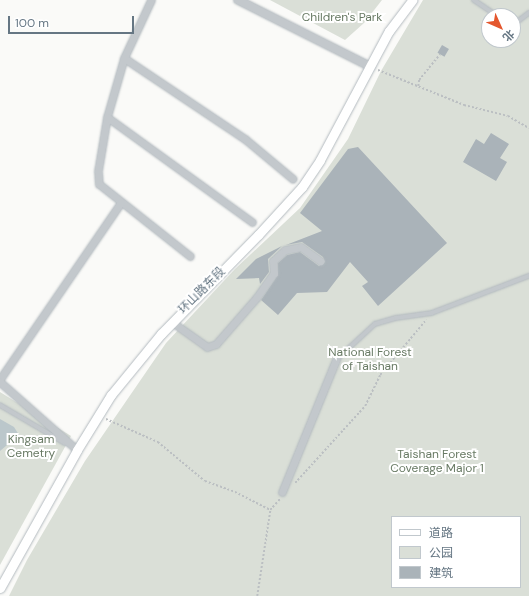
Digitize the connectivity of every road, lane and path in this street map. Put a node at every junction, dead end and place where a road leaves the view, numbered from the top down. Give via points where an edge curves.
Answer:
1 (151, 0) edge
2 (238, 0) edge
3 (412, 0) edge
4 (474, 0) edge
5 (486, 8) edge
6 (440, 54) dead end
7 (124, 58) junction
8 (371, 67) junction
9 (418, 86) junction
10 (107, 117) junction
11 (529, 128) edge
12 (293, 179) dead end
13 (121, 202) junction
14 (252, 222) dead end
15 (190, 256) dead end
16 (320, 261) dead end
17 (529, 276) edge
18 (172, 322) junction
19 (336, 360) joint
20 (0, 379) edge
21 (0, 382) edge
22 (0, 405) edge
23 (77, 450) junction
24 (282, 492) dead end
25 (270, 510) dead end
26 (0, 588) edge
27 (257, 596) edge

1 - 7 street
2 - 8 street
3 - 8 main road, 环山路东段 via 389,31
4 - 5 lane
6 - 9 path via 419,80
7 - 10 street
7 - 12 street via 245,139
8 - 9 path
8 - 18 main road, 环山路东段 via 320,160 302,187
9 - 11 path via 464,105 508,116
10 - 13 street via 98,171 99,184
10 - 14 street
13 - 15 street
13 - 20 street
16 - 18 street via 301,248 285,250 273,261 274,273 216,344 208,346
17 - 19 lane via 432,313 375,324
18 - 23 main road, 环山路东段 via 111,395
19 - 24 street
21 - 23 street
22 - 23 lane
23 - 26 main road, 环山路东段
25 - 27 path

